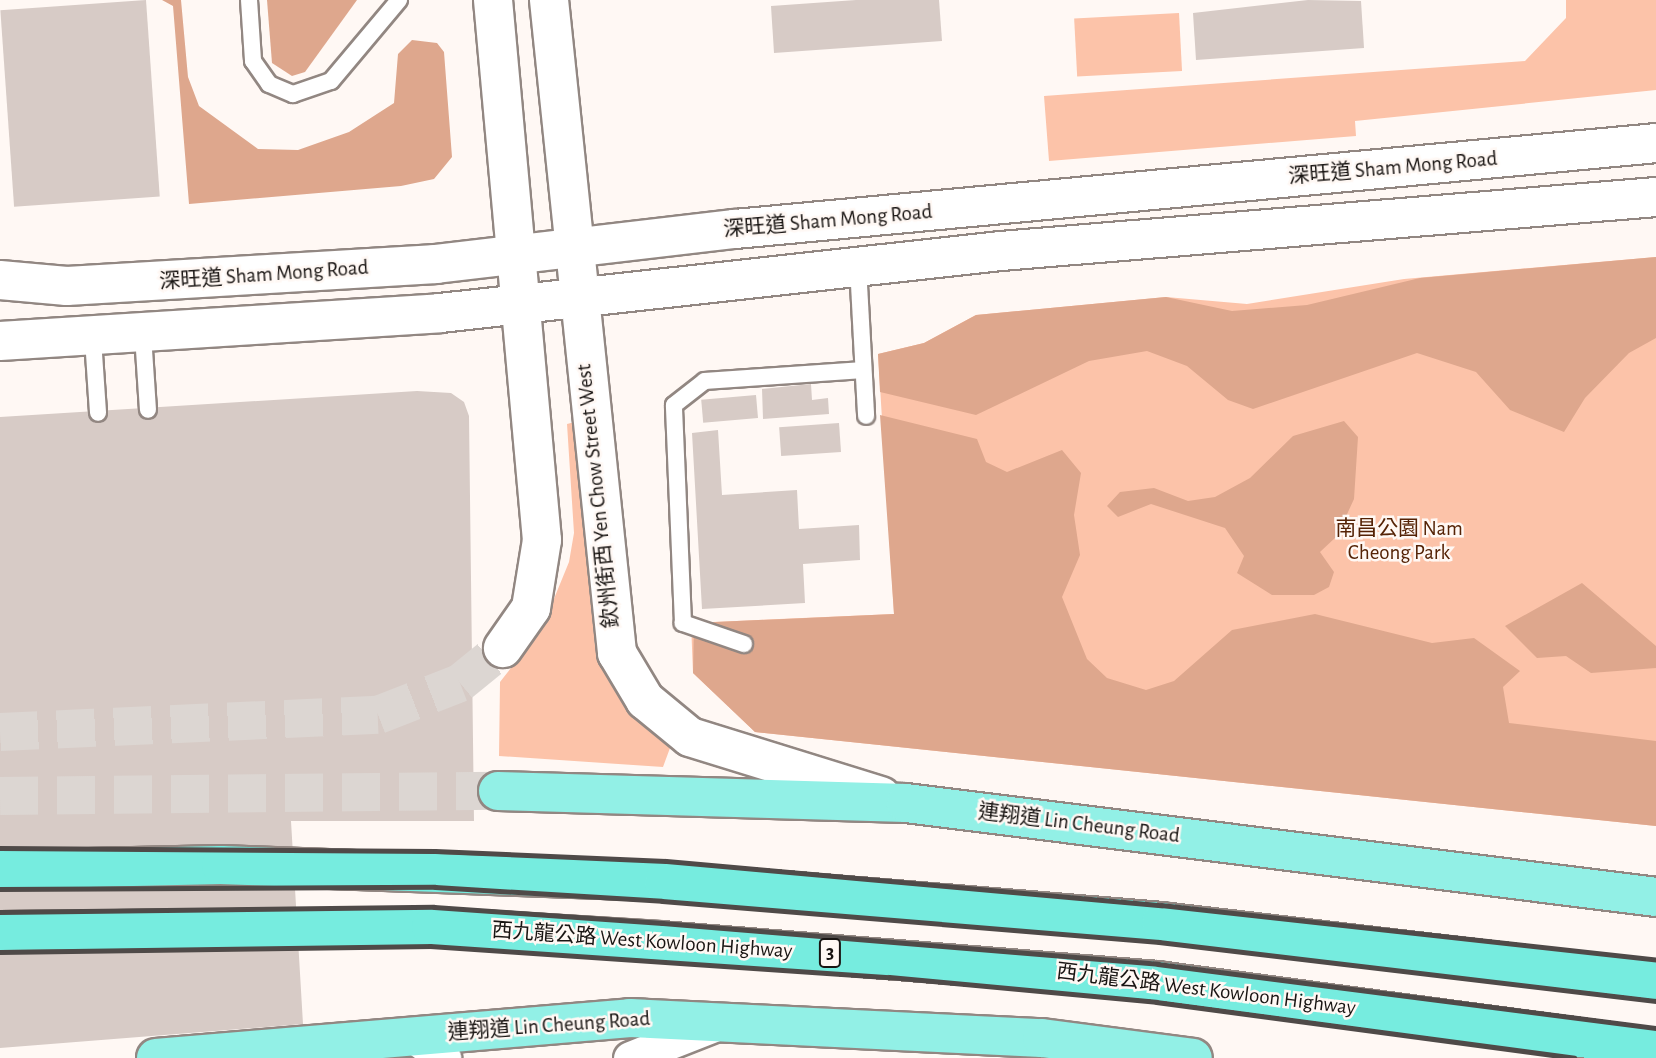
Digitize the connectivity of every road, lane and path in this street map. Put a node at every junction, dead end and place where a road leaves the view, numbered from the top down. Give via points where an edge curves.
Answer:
1 (249, 0) edge
2 (399, 0) edge
3 (493, 0) edge
4 (549, 0) edge
5 (1656, 143) edge
6 (1656, 197) edge
7 (570, 246) junction
8 (512, 254) junction
9 (858, 266) junction
10 (0, 280) edge
11 (575, 297) junction
12 (517, 303) junction
13 (143, 335) junction
14 (93, 339) junction
15 (0, 341) edge
16 (863, 370) junction
17 (148, 410) dead end
18 (98, 414) dead end
19 (866, 416) dead end
20 (744, 645) dead end
21 (503, 648) tunnel mouth
22 (498, 791) tunnel mouth
23 (906, 803) junction
24 (0, 870) edge
25 (1650, 894) edge
26 (0, 931) edge
27 (1656, 980) edge
28 (722, 1022) junction
29 (429, 1047) edge
30 (1656, 1048) edge
31 (156, 1058) edge
32 (630, 1058) edge
33 (1193, 1058) edge

1 - 2 lane via 254,61 270,84 293,94 331,81
3 - 8 street
4 - 7 street, 欽州街西 Yen Chow Street West
5 - 7 street, 深旺道 Sham Mong Road
6 - 9 street
7 - 8 street, 深旺道 Sham Mong Road
7 - 11 street, 欽州街西 Yen Chow Street West
8 - 10 street, 深旺道 Sham Mong Road via 250,278 67,286
8 - 12 street
9 - 11 street
9 - 16 lane
11 - 12 street
11 - 23 street, 欽州街西 Yen Chow Street West via 611,636 633,684 671,724 710,746
12 - 13 street
12 - 21 street via 540,499 537,584 525,618
13 - 14 street
13 - 17 lane
14 - 15 street
14 - 18 lane
16 - 19 lane
16 - 20 lane via 705,381 674,405 681,615 688,629
22 - 23 highway, 連翔道 Lin Cheung Road
23 - 25 highway, 連翔道 Lin Cheung Road
24 - 27 highway via 221,865 664,881 1161,922
26 - 30 highway, 西九龍公路 West Kowloon Highway / 3 via 431,927 661,941 1157,981
28 - 29 highway, 連翔道 Lin Cheung Road via 605,1018
28 - 32 street
28 - 33 highway, 連翔道 Lin Cheung Road via 1042,1038
29 - 31 highway, 連翔道 Lin Cheung Road

